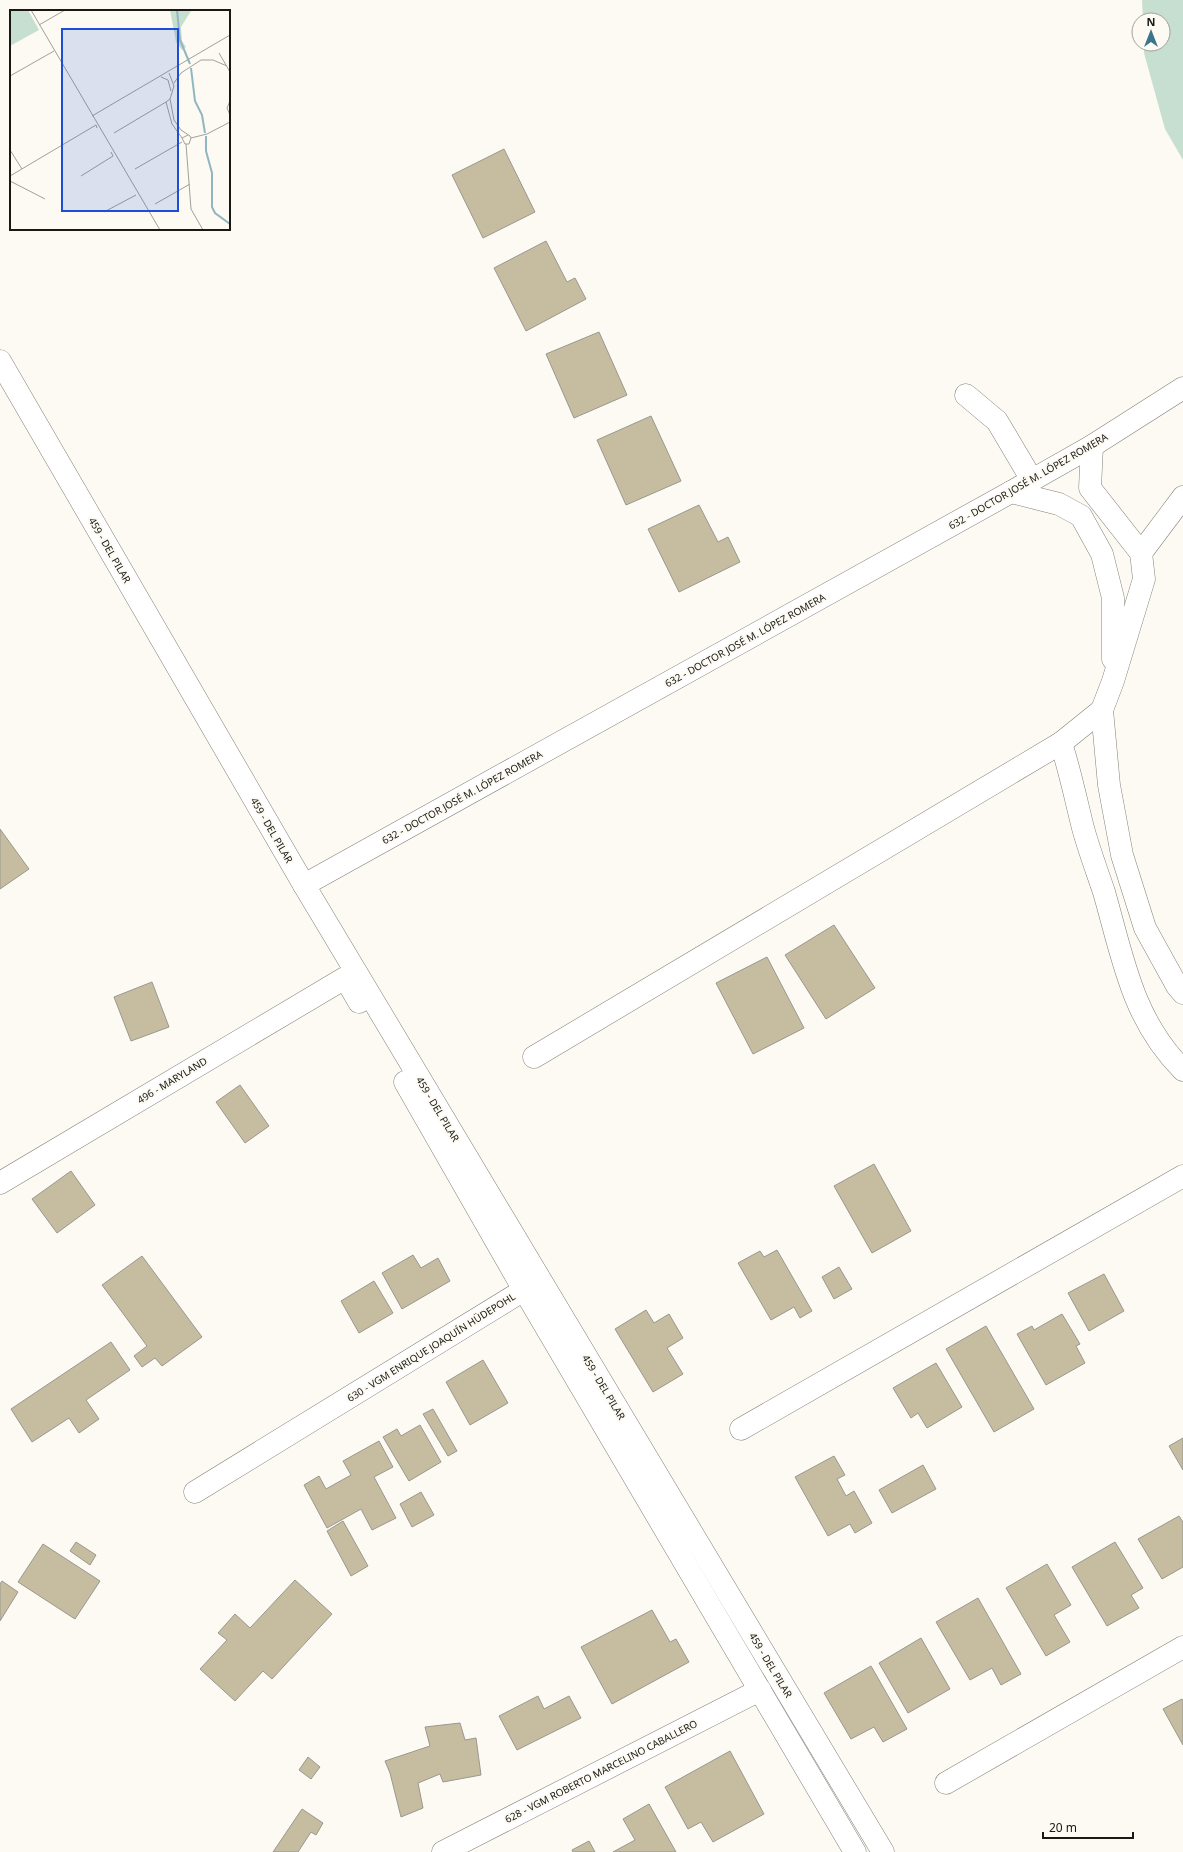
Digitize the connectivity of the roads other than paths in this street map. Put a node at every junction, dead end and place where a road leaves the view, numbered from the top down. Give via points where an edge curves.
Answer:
1 (0, 361) edge
2 (1183, 388) edge
3 (966, 395) dead end
4 (1092, 446) junction
5 (1032, 480) junction
6 (1010, 492) junction
7 (1183, 497) edge
8 (1141, 553) junction
9 (1113, 681) junction
10 (1102, 710) junction
11 (1061, 743) junction
12 (304, 885) junction
13 (345, 978) joint
14 (1183, 993) edge
15 (534, 1057) dead end
16 (1183, 1070) edge
17 (1183, 1176) edge
18 (0, 1183) edge
19 (524, 1290) junction
20 (741, 1429) dead end
21 (195, 1492) dead end
22 (1183, 1647) edge
23 (760, 1690) junction
24 (946, 1783) dead end
25 (443, 1852) edge
26 (855, 1852) edge
27 (883, 1852) edge

1 - 12 street, 459 - DEL PILAR
2 - 4 street, 632 - DOCTOR JOSÉ M. LÓPEZ ROMERA
3 - 5 street via 997,421
4 - 5 street, 632 - DOCTOR JOSÉ M. LÓPEZ ROMERA
4 - 8 street via 1090,488
5 - 6 street, 632 - DOCTOR JOSÉ M. LÓPEZ ROMERA
6 - 9 street via 1059,504 1081,516 1102,554 1113,598
6 - 12 street, 632 - DOCTOR JOSÉ M. LÓPEZ ROMERA
7 - 8 street
8 - 9 street via 1144,579
9 - 10 street
10 - 11 street
10 - 14 street via 1109,785 1122,855 1145,928
11 - 15 street
11 - 16 street via 1083,829 1141,1013 1169,1056
12 - 27 street, 459 - DEL PILAR
13 - 18 street, 496 - MARYLAND
13 - 19 street, 630 - VGM ENRIQUE JOAQUÍN HÜDEPOHL
17 - 20 street
19 - 21 street, 630 - VGM ENRIQUE JOAQUÍN HÜDEPOHL
19 - 23 street
22 - 24 street
23 - 25 street, 628 - VGM ROBERTO MARCELINO CABALLERO
23 - 26 street

